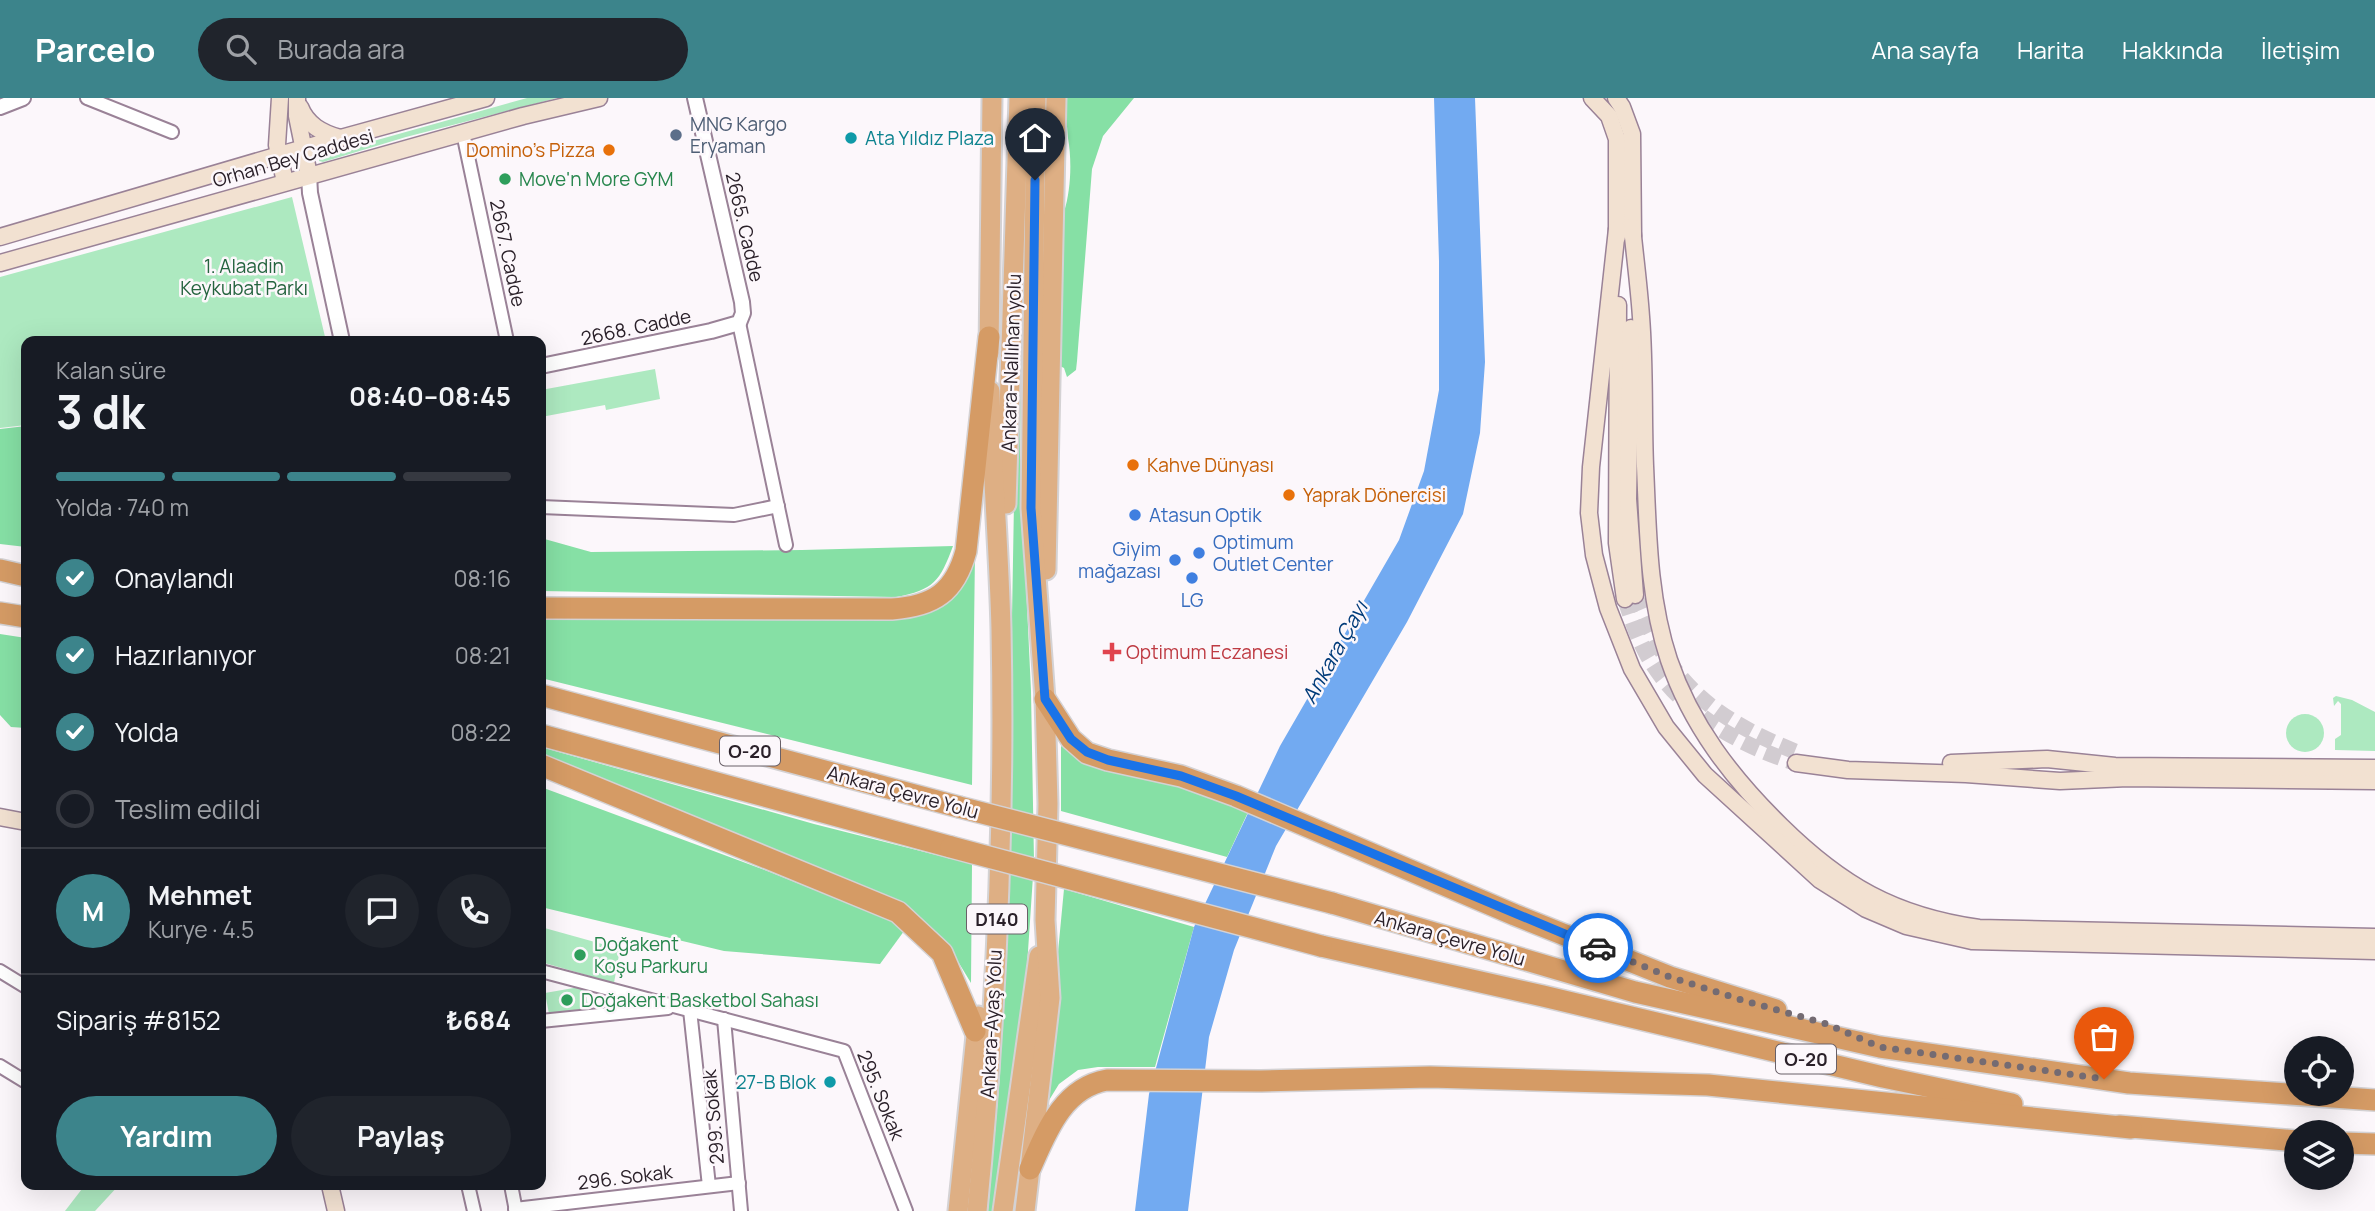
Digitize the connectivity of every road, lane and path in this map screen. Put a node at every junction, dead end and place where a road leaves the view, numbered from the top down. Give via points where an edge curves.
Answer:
1 (23, 98) edge
2 (88, 98) edge
3 (280, 98) edge
4 (486, 98) edge
5 (599, 98) edge
6 (695, 98) edge
7 (992, 98) edge
8 (1019, 98) edge
9 (1036, 98) edge
10 (1056, 98) edge
11 (297, 99) edge
12 (1605, 100) edge
13 (0, 107) edge
14 (173, 132) dead end
15 (463, 133) junction
16 (340, 138) junction
17 (303, 148) junction
18 (279, 155) junction
19 (309, 175) junction
20 (285, 182) junction
21 (1625, 228) junction
22 (0, 237) edge
23 (0, 263) edge
24 (738, 323) junction
25 (341, 336) edge
26 (507, 336) edge
27 (989, 337) junction
28 (546, 365) edge
29 (778, 506) junction
30 (546, 507) edge
31 (786, 545) dead end
32 (0, 570) edge
33 (21, 573) edge
34 (1630, 597) tunnel mouth
35 (546, 608) edge
36 (0, 614) edge
37 (21, 616) edge
38 (1001, 627) junction
39 (1042, 645) junction
40 (546, 696) edge
41 (1045, 699) junction
42 (546, 736) edge
43 (2062, 760) junction
44 (546, 767) edge
45 (2375, 768) edge
46 (2060, 781) junction
47 (2375, 781) edge
48 (0, 817) edge
49 (21, 821) edge
50 (998, 909) junction
51 (1045, 920) junction
52 (2375, 937) edge
53 (2375, 951) edge
54 (0, 971) edge
55 (546, 972) edge
56 (21, 984) edge
57 (684, 1009) junction
58 (724, 1019) junction
59 (546, 1021) edge
60 (975, 1031) junction
61 (1880, 1047) junction
62 (0, 1066) edge
63 (21, 1079) edge
64 (2375, 1100) edge
65 (2131, 1128) junction
66 (2284, 1140) edge
67 (2354, 1143) edge
68 (2375, 1144) edge
69 (1030, 1169) junction
70 (739, 1182) junction
71 (709, 1186) junction
72 (322, 1190) edge
73 (332, 1190) edge
74 (469, 1190) edge
75 (513, 1190) edge
76 (516, 1210) edge
77 (326, 1211) edge
78 (336, 1211) edge
79 (474, 1211) edge
80 (741, 1211) edge
81 (906, 1211) edge
82 (958, 1211) edge
83 (977, 1211) edge
84 (1003, 1211) edge
85 (1025, 1211) edge

1 - 13 street
2 - 14 street
3 - 18 main road
4 - 16 main road, Orhan Bey Caddesi
5 - 15 main road, Orhan Bey Caddesi
6 - 24 street, 2665. Cadde via 742,302
7 - 27 highway
8 - 38 highway, Ankara-Nallıhan yolu / D140
9 - 39 highway, Ankara-Nallıhan yolu / D140 via 1031,508
10 - 39 highway
11 - 16 main road via 309,123
11 - 17 main road
12 - 21 main road via 1617,139
15 - 19 main road, Orhan Bey Caddesi
15 - 26 street, 2667. Cadde
16 - 17 main road, Orhan Bey Caddesi
17 - 18 main road, Orhan Bey Caddesi
17 - 19 main road
18 - 20 main road
18 - 22 main road, Orhan Bey Caddesi
19 - 20 main road, Orhan Bey Caddesi
19 - 25 street
20 - 23 main road, Orhan Bey Caddesi
21 - 34 main road via 1617,542
21 - 52 main road via 1641,319 1651,570 1663,640 1688,704 1720,758 1811,855 1882,901 1928,918 1979,928
21 - 53 main road via 1591,467 1589,513 1594,555 1632,669 1666,727 1714,783 1820,880 1866,909 1918,929 1972,941
24 - 28 street, 2668. Cadde
24 - 29 street
27 - 35 highway via 966,551 955,579 938,597 892,609
27 - 38 highway
29 - 30 street via 734,515
29 - 31 street
32 - 33 highway
36 - 37 highway
38 - 50 highway, Ankara-Ayaş Yolu / D140
39 - 41 highway, Ankara-Nallıhan yolu / D140
40 - 61 highway, Ankara Çevre Yolu / O-20, bridge via 1332,903 1635,992
41 - 51 highway, Ankara-Nallıhan yolu / D140
41 - 61 highway via 1071,739 1087,752 1181,776 1236,796 1670,977 1824,1023
42 - 65 highway, Ankara Çevre Yolu / O-20, bridge via 1321,946 1882,1077
43 - 45 main road via 2115,766
43 - 46 main road via 2050,770
43 - 46 main road via 1966,763 1798,758 1848,769
44 - 60 highway via 898,912 942,953
46 - 47 main road
48 - 49 main road
50 - 60 highway
50 - 83 highway, Ankara-Ayaş Yolu / D140
51 - 69 highway via 1050,998
51 - 84 highway, Ankara-Ayaş Yolu / D140
54 - 56 street
55 - 57 street, 295. Sokak
57 - 58 street, 295. Sokak
57 - 59 street
57 - 71 street
58 - 70 street, 299. Sokak
58 - 81 street, 295. Sokak via 844,1051
60 - 82 highway
61 - 64 highway, Ankara Çevre Yolu / O-20 via 2129,1083
62 - 63 street
65 - 66 highway, Ankara Çevre Yolu / O-20
65 - 69 highway via 1708,1085 1430,1077 1107,1080 1093,1082 1070,1097 1046,1132
67 - 68 highway
69 - 85 highway
70 - 71 street, 296. Sokak
70 - 80 street, 299. Sokak
71 - 76 street, 296. Sokak
72 - 77 main road
73 - 78 main road
74 - 79 street
75 - 76 street

